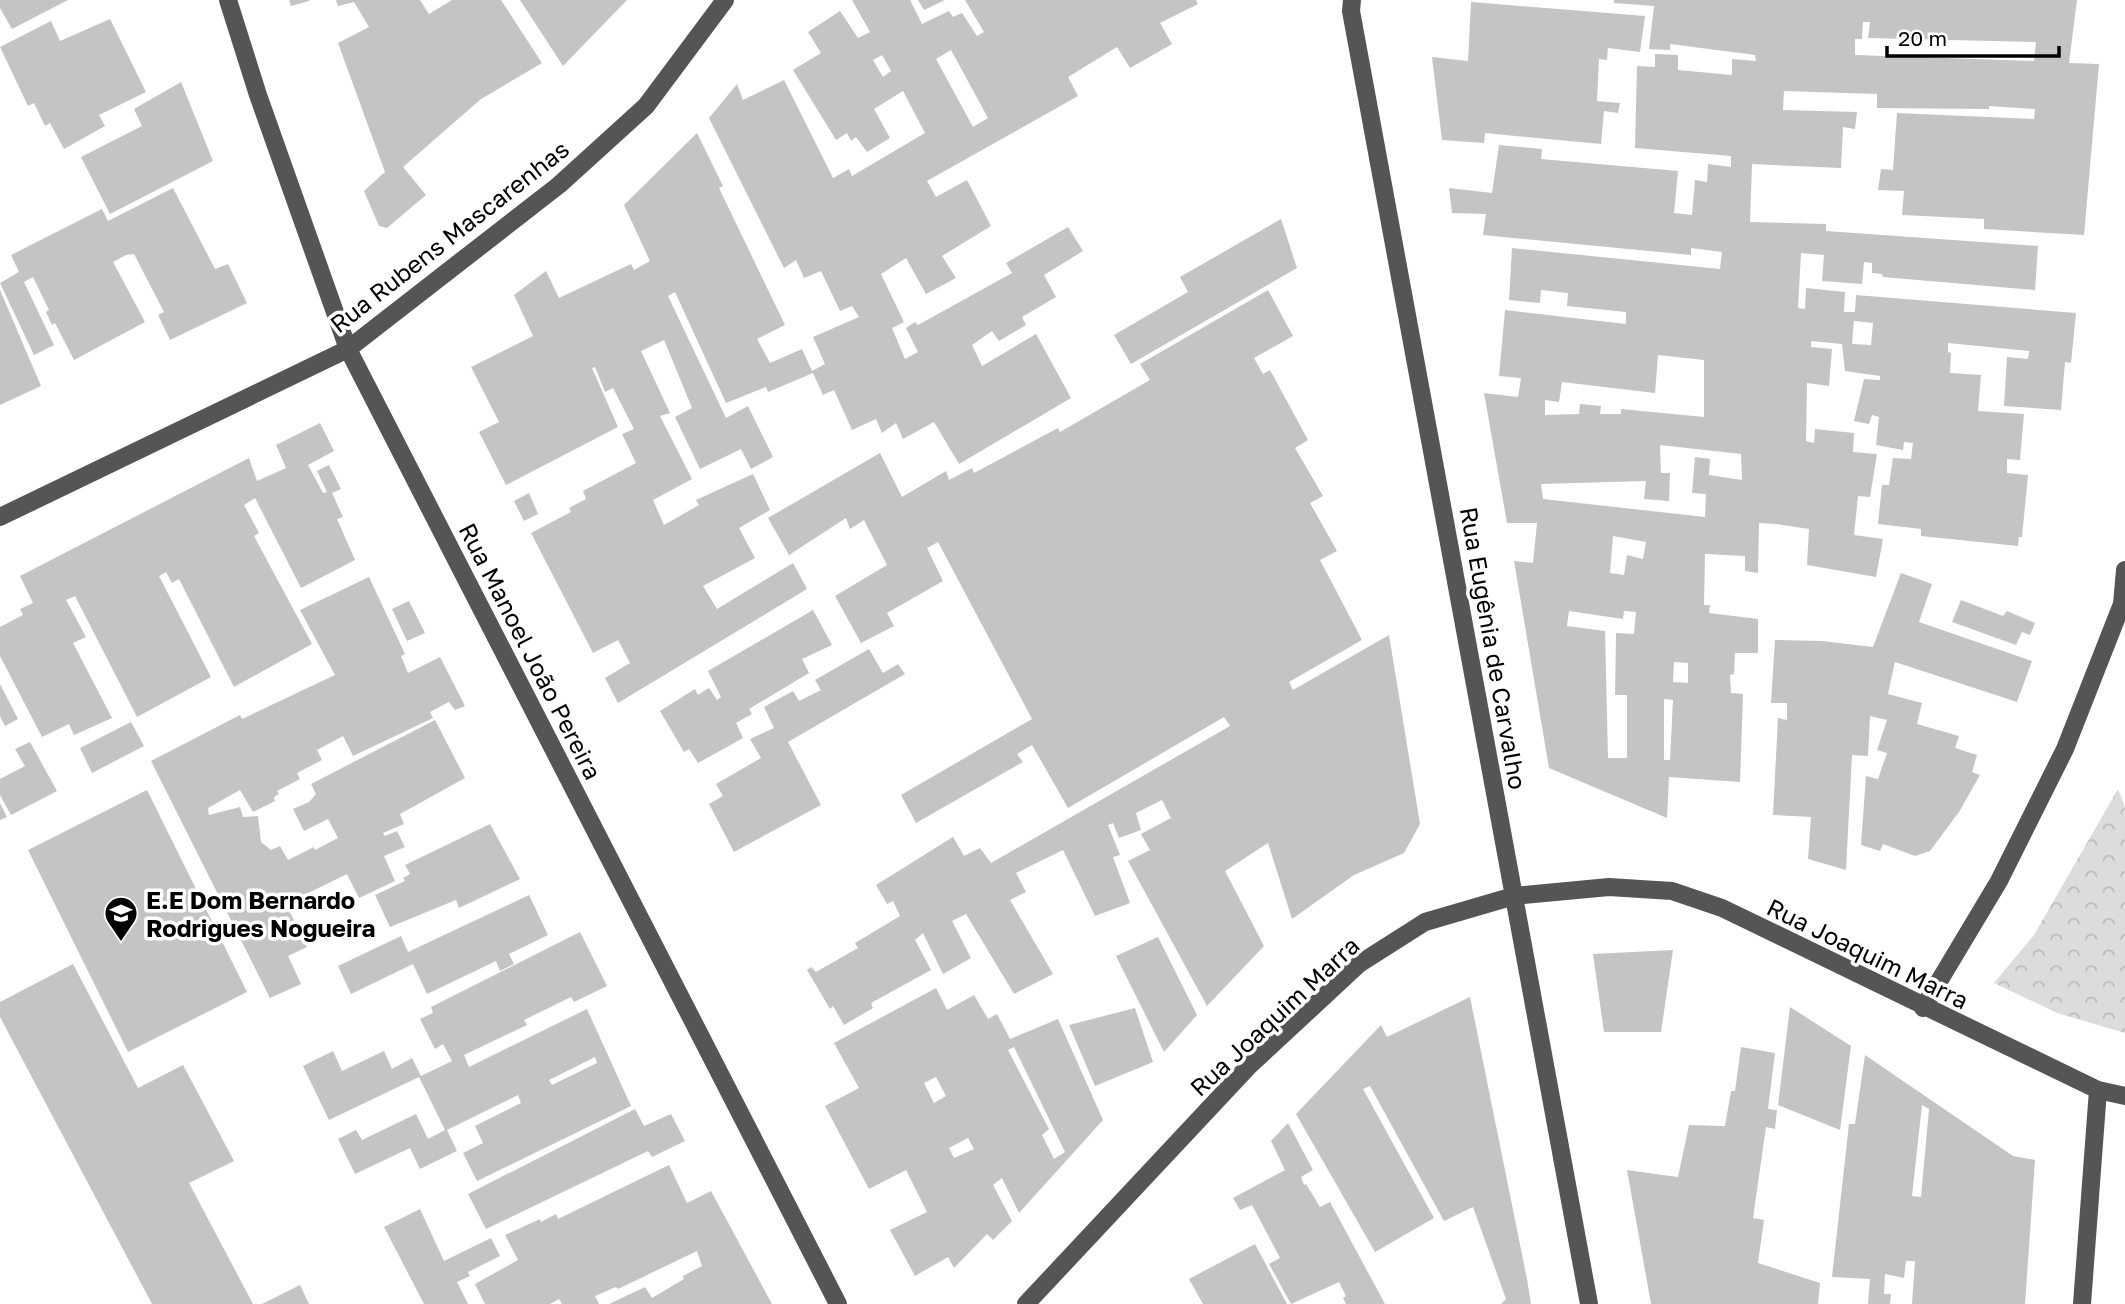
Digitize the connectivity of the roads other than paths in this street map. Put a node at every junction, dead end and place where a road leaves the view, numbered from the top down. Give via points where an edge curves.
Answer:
1 (228, 0) edge
2 (725, 0) edge
3 (1349, 4) edge
4 (348, 349) junction
5 (0, 517) edge
6 (2125, 570) edge
7 (2124, 607) edge
8 (1514, 896) junction
9 (1923, 1008) junction
10 (2098, 1090) junction
11 (2125, 1096) edge
12 (838, 1304) edge
13 (1026, 1304) edge
14 (1589, 1304) edge
15 (2082, 1304) edge

1 - 4 street, Rua Manoel João Pereira
2 - 4 street, Rua Rubens Mascarenhas via 636,115 559,185
3 - 8 street, Rua Eugênia de Carvalho
4 - 5 street, Rua Rubens Mascarenhas
4 - 12 street, Rua Manoel João Pereira
6 - 7 street
7 - 9 street via 2065,750 1999,881
8 - 9 street, Rua Joaquim Marra via 1609,887 1672,891 1722,908
8 - 13 street, Rua Joaquim Marra via 1425,922 1359,964 1248,1067
8 - 14 street, Rua Eugênia de Carvalho
9 - 10 street, Rua Joaquim Marra
10 - 11 street, Rua Joaquim Marra
10 - 15 street

